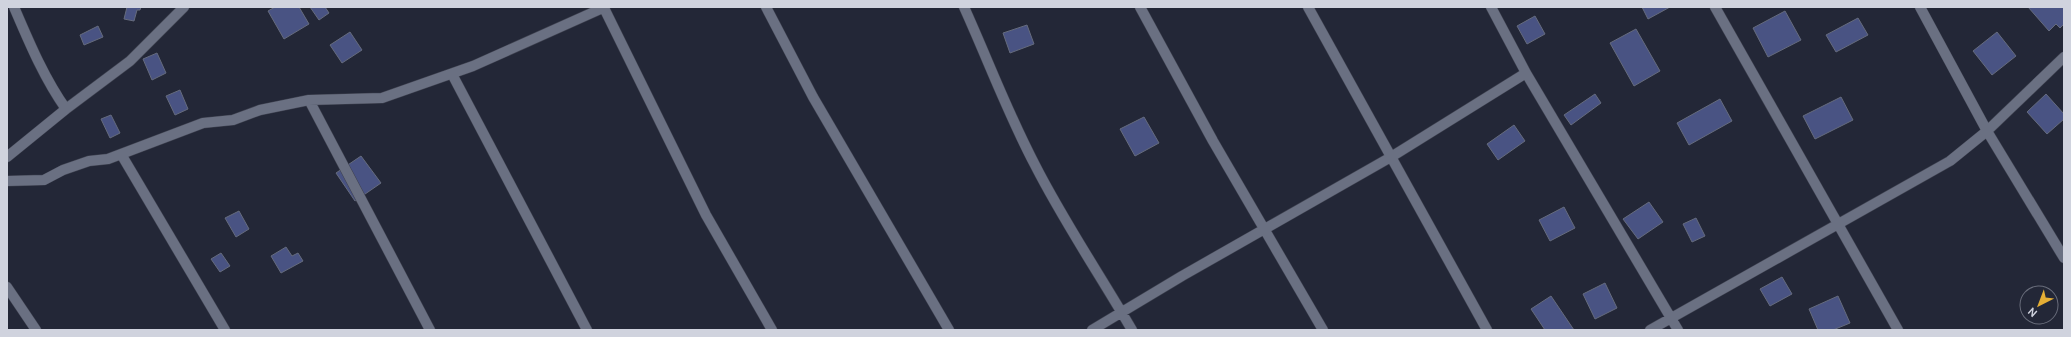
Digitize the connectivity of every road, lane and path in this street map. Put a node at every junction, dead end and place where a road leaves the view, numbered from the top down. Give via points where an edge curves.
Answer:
1 (14, 7) edge
2 (184, 7) edge
3 (605, 7) edge
4 (766, 7) edge
5 (964, 7) edge
6 (1140, 7) edge
7 (1308, 7) edge
8 (1491, 7) edge
9 (1715, 7) edge
10 (1920, 7) edge
11 (2062, 62) edge
12 (1526, 73) junction
13 (452, 74) junction
14 (309, 100) junction
15 (66, 109) junction
16 (1987, 131) junction
17 (121, 154) junction
18 (7, 157) edge
19 (1391, 157) junction
20 (7, 181) edge
21 (1836, 224) junction
22 (1265, 230) junction
23 (2064, 258) edge
24 (7, 287) edge
25 (1121, 312) junction
26 (1671, 318) junction
27 (36, 330) edge
28 (225, 330) edge
29 (430, 330) edge
30 (587, 330) edge
31 (772, 330) edge
32 (950, 330) edge
33 (1092, 330) edge
34 (1132, 330) edge
35 (1323, 330) edge
36 (1487, 330) edge
37 (1650, 330) edge
38 (1678, 330) edge
39 (1898, 330) edge

1 - 15 street via 32,50
2 - 15 street via 130,62
3 - 13 street via 522,46
3 - 31 street via 706,215
4 - 32 street via 814,97
5 - 25 street via 998,88 1035,165
6 - 22 street
7 - 19 street
8 - 12 street
9 - 21 street
10 - 16 street
11 - 16 street
12 - 19 street
12 - 26 street
13 - 14 street via 382,98
13 - 30 street
14 - 17 street via 260,110 233,120 202,123
14 - 29 street
15 - 18 street
16 - 21 street via 1950,161
16 - 23 street
17 - 20 street via 108,159 89,161 44,180
17 - 28 street
19 - 22 street
19 - 36 street
21 - 26 street
21 - 39 street
22 - 25 street
22 - 35 street
24 - 27 street
25 - 33 street
25 - 34 street
26 - 37 street
26 - 38 street

